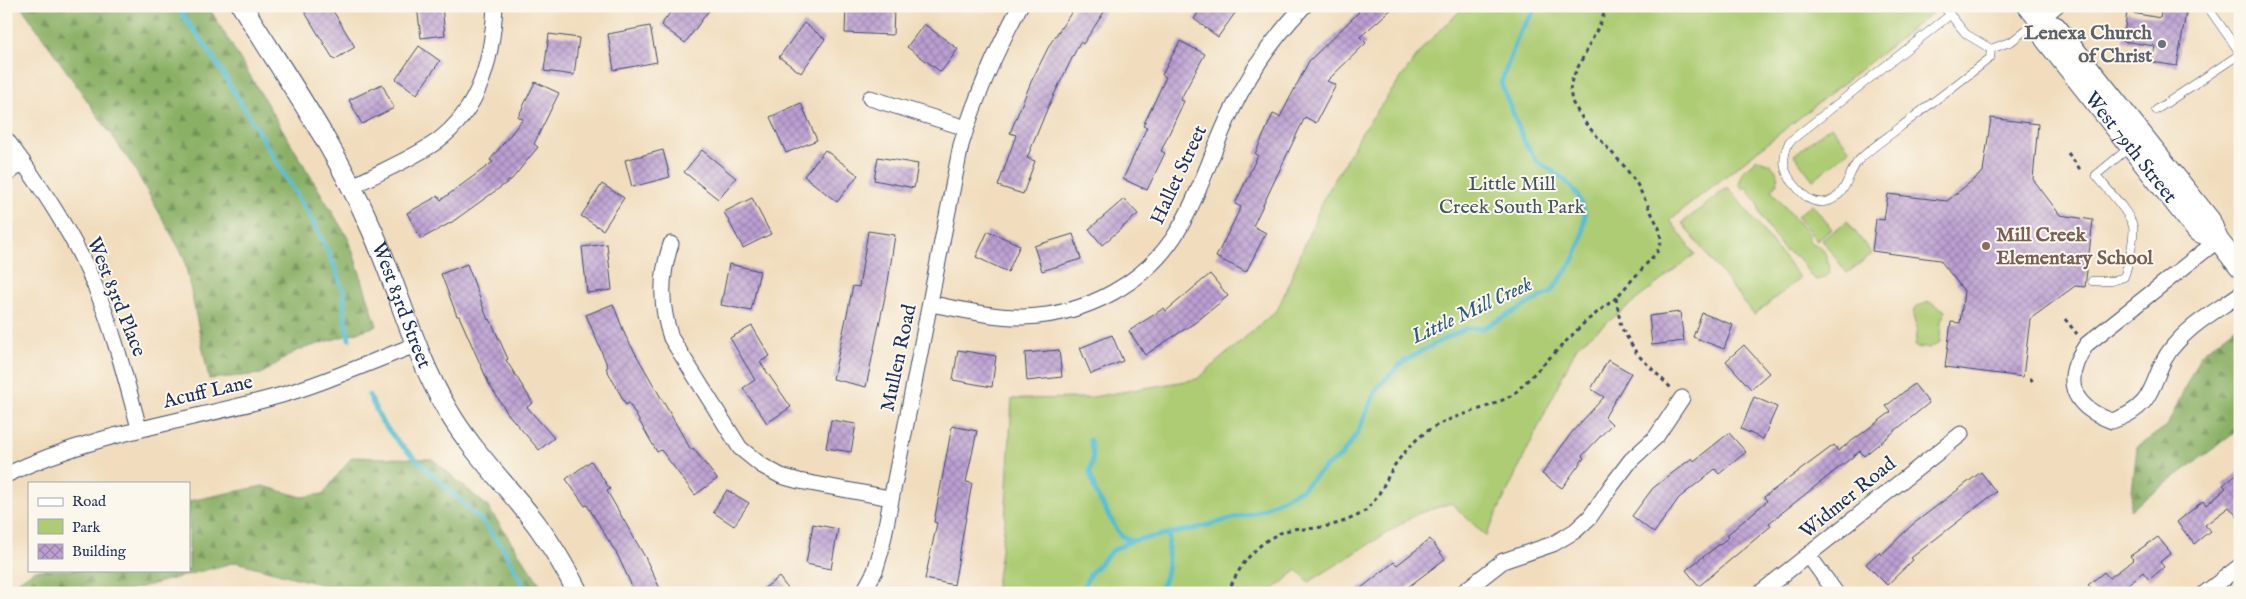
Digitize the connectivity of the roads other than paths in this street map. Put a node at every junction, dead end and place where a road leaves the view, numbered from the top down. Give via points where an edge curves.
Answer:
1 (242, 6) edge
2 (495, 6) edge
3 (1020, 6) edge
4 (1304, 6) edge
5 (1943, 6) edge
6 (2056, 6) edge
7 (2207, 6) edge
8 (2034, 13) edge
9 (1950, 15) junction
10 (1991, 49) junction
11 (2240, 54) edge
12 (870, 98) dead end
13 (2156, 110) dead end
14 (966, 128) junction
15 (6, 139) edge
16 (2130, 147) junction
17 (23, 162) junction
18 (6, 175) edge
19 (351, 187) junction
20 (2218, 240) junction
21 (671, 244) dead end
22 (2240, 268) edge
23 (2092, 281) dead end
24 (2240, 294) edge
25 (931, 304) junction
26 (418, 344) junction
27 (1682, 398) road end
28 (139, 428) junction
29 (1961, 434) dead end
30 (6, 475) edge
31 (890, 498) junction
32 (1808, 556) junction
33 (2240, 566) edge
34 (578, 593) edge
35 (863, 593) edge
36 (1462, 593) edge
37 (1760, 593) edge
38 (1836, 593) edge
39 (2206, 593) edge

1 - 19 street, West 83rd Street
2 - 19 street via 494,34 487,68 476,96 461,118 436,142
3 - 14 street, Mullen Road via 996,51
4 - 25 street, Hallet Street via 1282,28 1255,66 1178,230 1160,254 1135,278 1090,304 1040,316 1005,316
5 - 9 lane
6 - 8 street
7 - 11 lane
8 - 10 lane via 2012,40
8 - 16 street, West 79th Street via 2045,39
8 - 20 street, West 79th Street via 2056,27 2070,44 2210,220
9 - 10 lane via 1966,34
9 - 10 lane via 1789,142 1783,165 1788,178 1806,198 1829,201 1838,195 1859,160 1990,58
11 - 13 lane
12 - 14 street
14 - 25 street, Mullen Road
15 - 17 street, West 83rd Place
16 - 20 street, West 79th Street via 2197,230
16 - 23 lane via 2096,175 2133,227 2128,266 2124,277 2118,280
17 - 18 street
17 - 28 street, West 83rd Place via 67,229 94,285 118,351
19 - 26 street, West 83rd Street via 375,236
20 - 22 street, West 79th Street
20 - 24 street via 2087,344 2072,371 2074,390 2081,405 2112,421 2137,410 2177,341
21 - 31 street via 661,289 664,318 671,338 740,448 781,476
25 - 31 street, Mullen Road
26 - 28 street, Acuff Lane via 273,398
26 - 34 street, West 83rd Street via 446,409 537,525 561,559
27 - 36 street via 1656,437 1632,460 1575,532 1553,544 1503,562
28 - 30 street, Acuff Lane via 62,452
29 - 32 street, Widmer Road
31 - 35 street, Mullen Road via 881,551
32 - 37 street, Widmer Road
32 - 38 street
33 - 39 street

